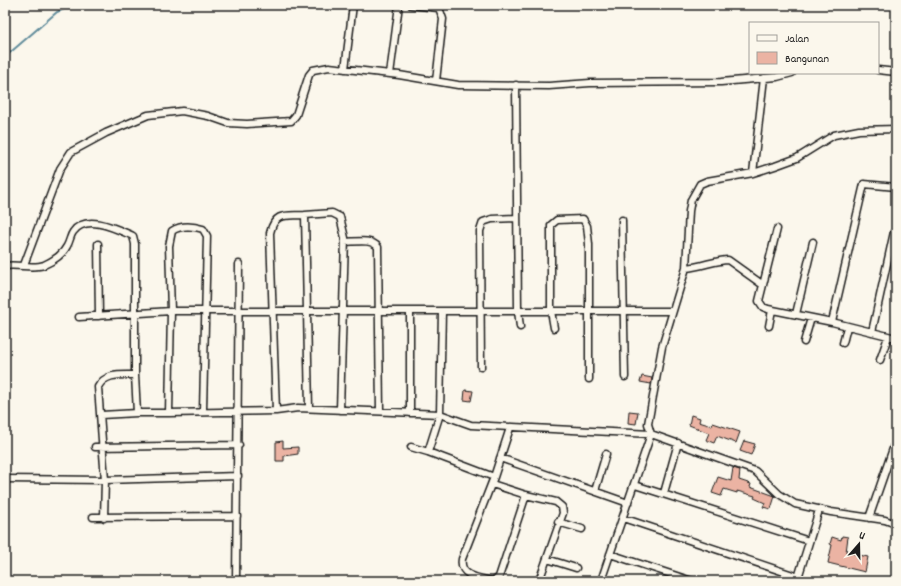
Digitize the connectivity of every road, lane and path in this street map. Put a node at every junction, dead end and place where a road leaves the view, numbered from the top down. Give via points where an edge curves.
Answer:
1 (353, 5) edge
2 (399, 5) edge
3 (411, 5) edge
4 (438, 6) edge
5 (345, 69) junction
6 (879, 70) edge
7 (896, 72) edge
8 (390, 74) junction
9 (786, 74) edge
10 (764, 78) junction
11 (436, 81) junction
12 (516, 85) junction
13 (896, 129) edge
14 (753, 173) junction
15 (896, 188) edge
16 (305, 215) junction
17 (517, 218) junction
18 (622, 220) dead end
19 (777, 229) dead end
20 (894, 232) dead end
21 (345, 242) junction
22 (813, 242) dead end
23 (98, 244) dead end
24 (239, 264) dead end
25 (24, 265) junction
26 (5, 266) edge
27 (686, 268) junction
28 (763, 285) junction
29 (205, 310) junction
30 (239, 310) junction
31 (273, 310) junction
32 (308, 310) junction
33 (343, 310) junction
34 (379, 310) junction
35 (410, 310) junction
36 (772, 310) junction
37 (170, 311) junction
38 (442, 311) junction
39 (481, 311) junction
40 (518, 311) junction
41 (551, 311) junction
42 (590, 311) junction
43 (624, 311) junction
44 (672, 311) junction
45 (135, 313) junction
46 (796, 314) junction
47 (99, 316) junction
48 (79, 317) dead end
49 (811, 318) junction
50 (832, 322) junction
51 (769, 326) dead end
52 (520, 327) dead end
53 (847, 327) junction
54 (554, 328) dead end
55 (872, 332) junction
56 (888, 336) junction
57 (896, 338) edge
58 (804, 342) dead end
59 (843, 343) dead end
60 (880, 360) dead end
61 (481, 367) dead end
62 (135, 375) junction
63 (626, 377) dead end
64 (589, 378) dead end
65 (309, 408) junction
66 (340, 410) junction
67 (203, 411) junction
68 (276, 411) junction
69 (380, 411) junction
70 (169, 412) junction
71 (238, 412) junction
72 (410, 412) junction
73 (137, 414) junction
74 (440, 414) junction
75 (101, 415) junction
76 (510, 428) junction
77 (651, 434) junction
78 (896, 440) edge
79 (678, 443) junction
80 (239, 446) junction
81 (95, 447) dead end
82 (104, 447) junction
83 (411, 447) dead end
84 (428, 452) junction
85 (606, 454) dead end
86 (500, 458) junction
87 (238, 476) junction
88 (494, 477) junction
89 (5, 479) edge
90 (105, 480) junction
91 (492, 484) junction
92 (635, 485) junction
93 (595, 491) junction
94 (664, 493) junction
95 (526, 495) junction
96 (628, 503) junction
97 (819, 510) junction
98 (237, 516) junction
99 (93, 517) dead end
100 (104, 518) junction
101 (623, 518) junction
102 (869, 518) junction
103 (558, 522) junction
104 (896, 524) edge
105 (582, 529) dead end
106 (810, 541) junction
107 (610, 554) junction
108 (546, 559) junction
109 (576, 568) dead end
110 (798, 579) edge
111 (236, 581) edge
112 (493, 581) edge
113 (539, 581) edge
114 (601, 581) edge
115 (692, 581) edge

1 - 5 street
2 - 8 street
3 - 4 street
4 - 11 street via 443,18
5 - 8 street
5 - 25 street via 329,67 311,72 296,115 291,121 228,123 182,111 148,115 71,152 60,169
6 - 7 street
8 - 11 street
9 - 10 street
10 - 12 street via 721,82
10 - 14 street
11 - 12 street via 458,85
12 - 17 street
13 - 14 street via 860,130 834,135 797,158
14 - 27 street via 707,181 700,184 695,191 689,211
15 - 50 street via 864,184
16 - 21 street via 332,213 340,217
16 - 31 street via 277,217 272,223 270,233
16 - 32 street
17 - 39 street via 483,222 480,231
17 - 40 street
18 - 43 street
19 - 28 street
20 - 55 street
21 - 33 street
21 - 34 street via 370,242 378,247
22 - 46 street
23 - 47 street
24 - 30 street
25 - 26 street
25 - 45 street via 34,267 60,256 73,232 84,224 113,227 133,236
27 - 28 street via 728,260
27 - 44 street
28 - 36 street via 759,301 762,307
29 - 30 street
29 - 37 street
29 - 37 street via 207,236 204,229 197,227 178,228 172,231
29 - 67 street
30 - 31 street
30 - 71 street
31 - 32 street
31 - 68 street
32 - 33 street
32 - 65 street
33 - 34 street
33 - 66 street
34 - 35 street
34 - 69 street
35 - 38 street
35 - 72 street
36 - 46 street
36 - 51 street
37 - 45 street
37 - 70 street
38 - 39 street
38 - 74 street
39 - 40 street
39 - 61 street
40 - 41 street
40 - 52 street
41 - 42 street
41 - 42 street via 551,225 557,220 568,218 582,220 587,226
41 - 54 street
42 - 43 street
42 - 64 street
43 - 44 street
43 - 63 street
44 - 77 street via 662,347 648,424
45 - 47 street
45 - 62 street
46 - 49 street
47 - 48 street
49 - 50 street
49 - 58 street
50 - 53 street
53 - 55 street
53 - 59 street
55 - 56 street
56 - 57 street
56 - 60 street
62 - 73 street
62 - 75 street via 102,380 98,387
65 - 66 street
65 - 68 street
66 - 69 street
67 - 70 street
67 - 71 street
68 - 71 street
69 - 72 street
70 - 73 street
71 - 80 street
72 - 74 street
73 - 75 street
74 - 76 street via 471,425
74 - 84 street
75 - 82 street
76 - 77 street
76 - 86 street
77 - 79 street
77 - 92 street
78 - 102 street
79 - 94 street
79 - 97 street via 746,467 759,475 785,499
80 - 82 street
80 - 87 street
81 - 82 street
82 - 90 street
83 - 84 street
84 - 88 street
85 - 93 street
86 - 88 street
86 - 93 street
87 - 90 street
87 - 98 street
88 - 91 street
89 - 90 street
90 - 100 street
91 - 95 street
91 - 112 street via 461,566 464,571 477,578
92 - 94 street
92 - 96 street
93 - 96 street
94 - 106 street
95 - 103 street via 556,502 562,507 563,513
95 - 112 street via 499,577
96 - 101 street
97 - 102 street
97 - 106 street
98 - 100 street
98 - 111 street
99 - 100 street
101 - 107 street
101 - 110 street
102 - 104 street
103 - 105 street
103 - 108 street
106 - 110 street
107 - 114 street
107 - 115 street
108 - 109 street
108 - 113 street

